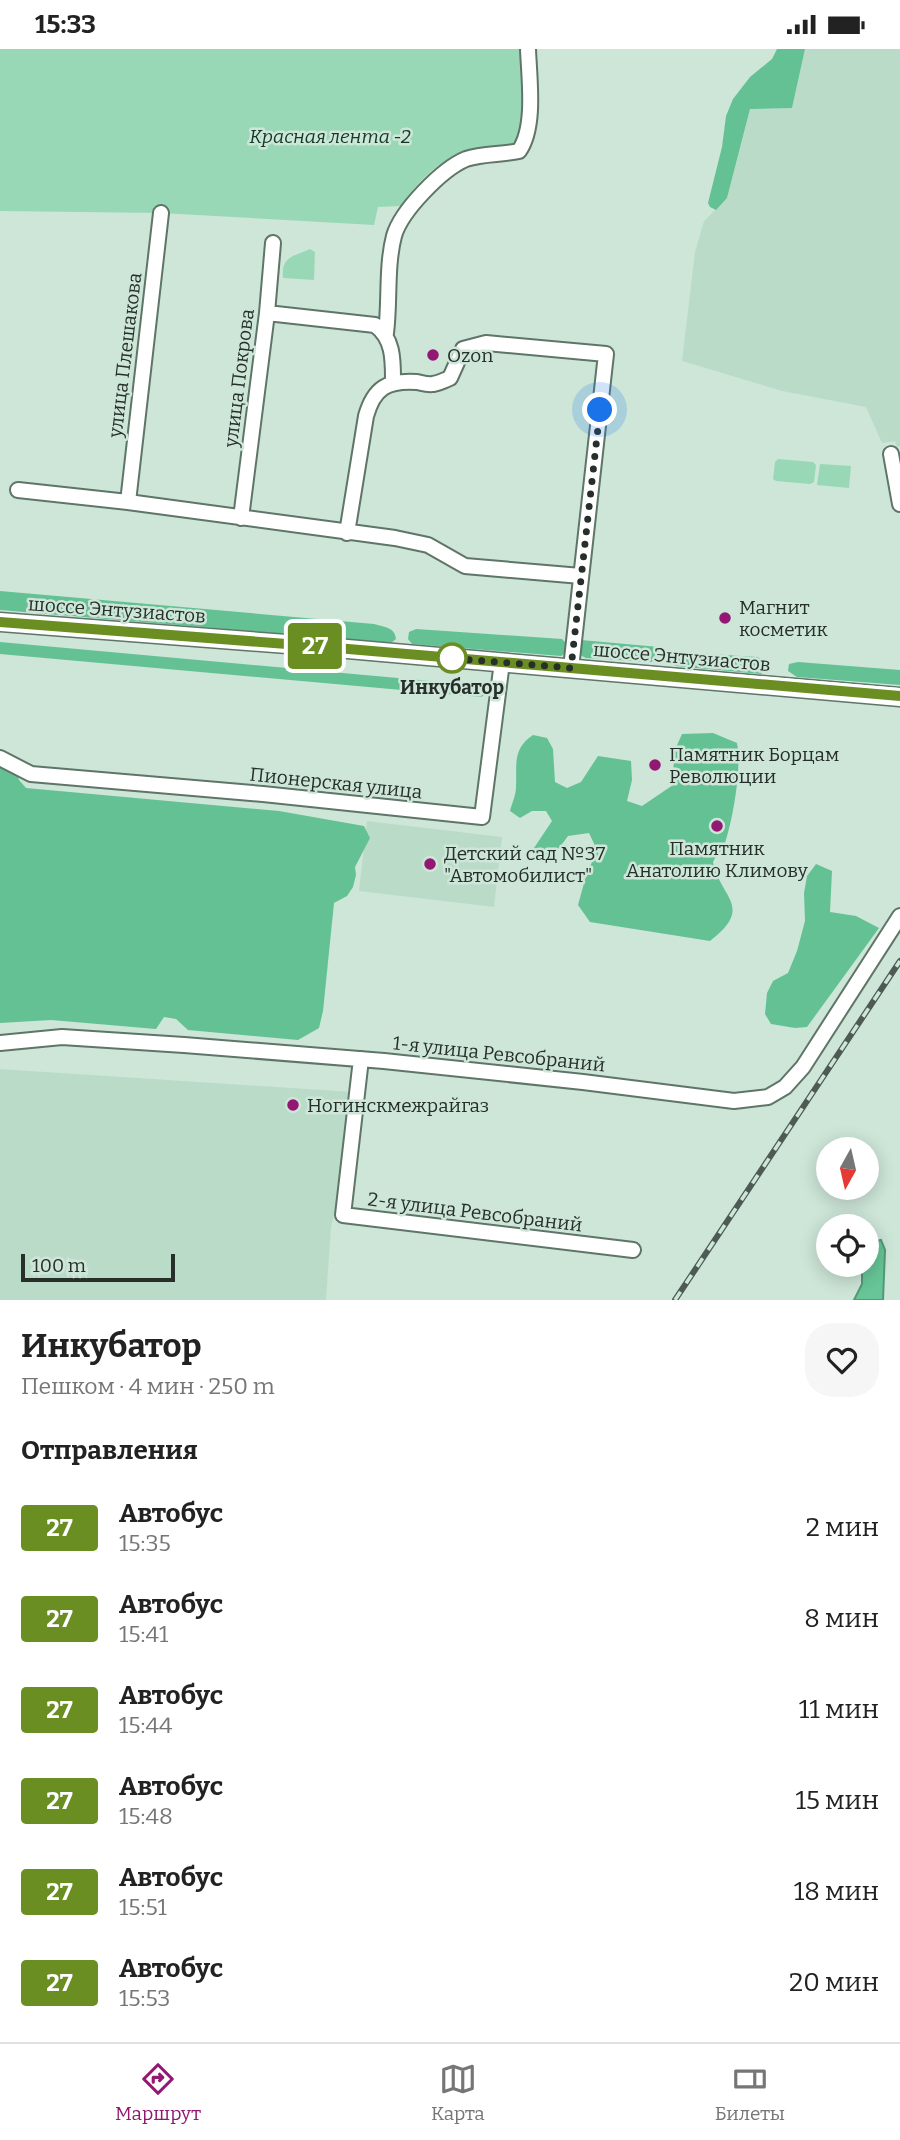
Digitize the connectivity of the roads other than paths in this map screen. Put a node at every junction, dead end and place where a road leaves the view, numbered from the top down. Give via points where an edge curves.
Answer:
1 (528, 49) edge
2 (161, 213) dead end
3 (273, 243) dead end
4 (267, 313) junction
5 (386, 333) junction
6 (393, 383) junction
7 (891, 454) dead end
8 (18, 490) dead end
9 (128, 502) junction
10 (900, 504) edge
11 (241, 518) junction
12 (347, 533) junction
13 (581, 576) junction
14 (0, 622) edge
15 (502, 662) junction
16 (571, 668) junction
17 (900, 697) edge
18 (0, 758) edge
19 (900, 916) edge
20 (0, 1042) edge
21 (361, 1059) junction
22 (633, 1250) dead end

1 - 5 street via 526,141 519,152 466,160 419,195 394,235
2 - 9 street, улица Плешакова
3 - 4 street, улица Покрова
4 - 5 street via 359,322
4 - 11 street, улица Покрова
5 - 6 street
6 - 12 street via 371,400 366,416
6 - 13 street via 433,384 450,378 463,349 486,343 606,354
7 - 10 street
8 - 9 street
9 - 11 street
11 - 12 street
12 - 13 street via 428,545 465,566
13 - 16 street
14 - 15 main road, шоссе Энтузиастов
15 - 16 main road, шоссе Энтузиастов
15 - 18 street, Пионерская улица via 482,817 31,774
16 - 17 main road, шоссе Энтузиастов
19 - 21 street, 1-я улица Ревсобраний via 803,1067 785,1087 759,1100 734,1101
20 - 21 street, 1-я улица Ревсобраний via 62,1037
21 - 22 street, 2-я улица Ревсобраний via 343,1215

